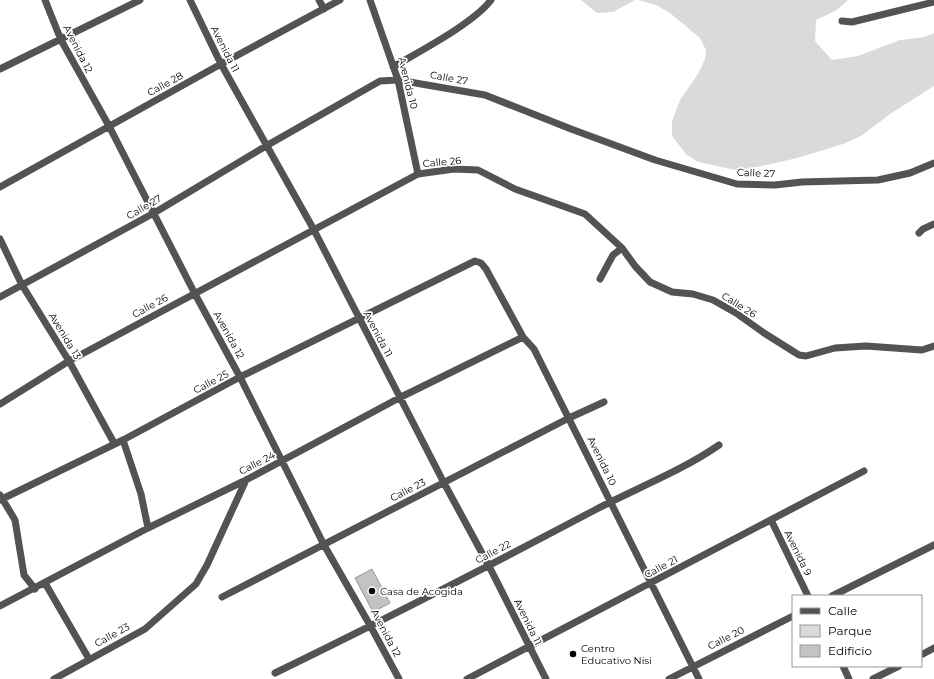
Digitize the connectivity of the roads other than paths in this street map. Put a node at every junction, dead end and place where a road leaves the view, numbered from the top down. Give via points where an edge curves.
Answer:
1 (45, 0) edge
2 (140, 0) edge
3 (190, 0) edge
4 (319, 0) edge
5 (340, 0) edge
6 (370, 0) edge
7 (491, 0) edge
8 (934, 2) edge
9 (912, 3) edge
10 (324, 9) junction
11 (842, 21) dead end
12 (61, 40) junction
13 (221, 64) junction
14 (393, 67) junction
15 (0, 69) edge
16 (398, 80) junction
17 (109, 126) junction
18 (266, 146) junction
19 (934, 163) edge
20 (418, 174) junction
21 (0, 187) edge
22 (154, 213) junction
23 (934, 224) edge
24 (314, 230) junction
25 (919, 233) dead end
26 (0, 239) edge
27 (622, 248) junction
28 (475, 261) joint
29 (600, 279) dead end
30 (22, 285) junction
31 (194, 294) junction
32 (0, 297) edge
33 (359, 320) junction
34 (523, 337) junction
35 (934, 346) edge
36 (69, 361) junction
37 (240, 377) junction
38 (400, 397) junction
39 (604, 402) dead end
40 (0, 404) edge
41 (570, 418) junction
42 (123, 440) junction
43 (114, 443) junction
44 (719, 445) dead end
45 (283, 461) junction
46 (864, 471) dead end
47 (246, 480) junction
48 (444, 483) junction
49 (1, 498) edge
50 (610, 501) junction
51 (771, 520) junction
52 (148, 528) junction
53 (934, 544) edge
54 (324, 545) junction
55 (489, 566) junction
56 (46, 583) junction
57 (652, 584) junction
58 (35, 589) junction
59 (808, 595) edge
60 (834, 595) edge
61 (222, 597) dead end
62 (0, 606) edge
63 (792, 616) edge
64 (371, 626) junction
65 (529, 646) junction
66 (934, 648) edge
67 (922, 654) edge
68 (89, 659) junction
69 (693, 666) junction
70 (843, 667) edge
71 (897, 667) edge
72 (275, 673) dead end
73 (54, 679) edge
74 (399, 679) edge
75 (468, 679) edge
76 (546, 679) edge
77 (669, 679) edge
78 (699, 679) edge
79 (849, 679) edge
80 (873, 679) edge

1 - 12 street, Avenida 12
2 - 12 street
3 - 13 street, Avenida 11
4 - 10 street
5 - 10 street, Calle 28
6 - 14 street, Avenida 10
7 - 14 street via 486,7 461,25
8 - 9 street
9 - 11 street via 852,22
10 - 13 street, Calle 28
12 - 15 street
12 - 17 street, Avenida 12
13 - 17 street, Calle 28
13 - 18 street, Avenida 11
14 - 16 street, Avenida 10
16 - 18 street, Calle 27 via 380,81
16 - 19 street, Calle 27 via 485,95 655,160 737,184 775,185 878,180 910,173
16 - 20 street, Avenida 10
17 - 21 street, Calle 28
17 - 22 street, Avenida 12
18 - 22 street, Calle 27
18 - 24 street, Avenida 11
20 - 24 street, Calle 26
20 - 27 street, Calle 26 via 454,169 478,170 515,189 584,214
22 - 30 street, Calle 27
22 - 31 street, Avenida 12
23 - 25 street
24 - 31 street, Calle 26
24 - 33 street, Avenida 11
26 - 30 street, Avenida 13
27 - 29 street via 613,255
27 - 35 street, Calle 26 via 650,282 672,292 693,294 713,300 799,355 806,356 835,348 866,346 922,350
28 - 33 street, Calle 25
28 - 34 street, Avenida 10 via 486,269
30 - 32 street, Calle 27
30 - 36 street, Avenida 13
31 - 36 street, Calle 26
31 - 37 street, Avenida 12
33 - 37 street, Calle 25
33 - 38 street, Avenida 11
34 - 38 street, Calle 24
34 - 41 street, Avenida 10 via 534,349
36 - 40 street, Calle 26
36 - 43 street, Avenida 13
37 - 42 street, Calle 25
37 - 45 street, Avenida 12
38 - 45 street, Calle 24
38 - 48 street, Avenida 11
39 - 41 street, Calle 23
41 - 48 street, Calle 23
41 - 50 street, Avenida 10
42 - 43 street, Calle 25
42 - 52 street via 141,494
43 - 49 street, Calle 25
44 - 50 street, Calle 22 via 698,459
45 - 47 street, Calle 24
45 - 54 street, Avenida 12
46 - 51 street, Calle 21
47 - 52 street, Calle 24
47 - 68 street, Calle 23 via 196,584 145,629
48 - 54 street, Calle 23
48 - 55 street, Avenida 11
49 - 58 street via 15,520 24,575
50 - 55 street, Calle 22
50 - 57 street, Avenida 10
51 - 57 street, Calle 21
51 - 59 street, Avenida 9
52 - 56 street, Calle 24
53 - 60 street
54 - 61 street, Calle 23
54 - 64 street, Avenida 12
55 - 64 street, Calle 22
55 - 65 street, Avenida 11
56 - 58 street, Calle 24
56 - 68 street
57 - 65 street, Calle 21
57 - 69 street, Avenida 10
58 - 62 street, Calle 24
63 - 69 street, Calle 20
64 - 72 street, Calle 22
64 - 74 street, Avenida 12
65 - 75 street, Calle 21
65 - 76 street, Avenida 11
66 - 67 street
68 - 73 street, Calle 23
69 - 77 street, Calle 20
69 - 78 street, Avenida 10
70 - 79 street
71 - 80 street

